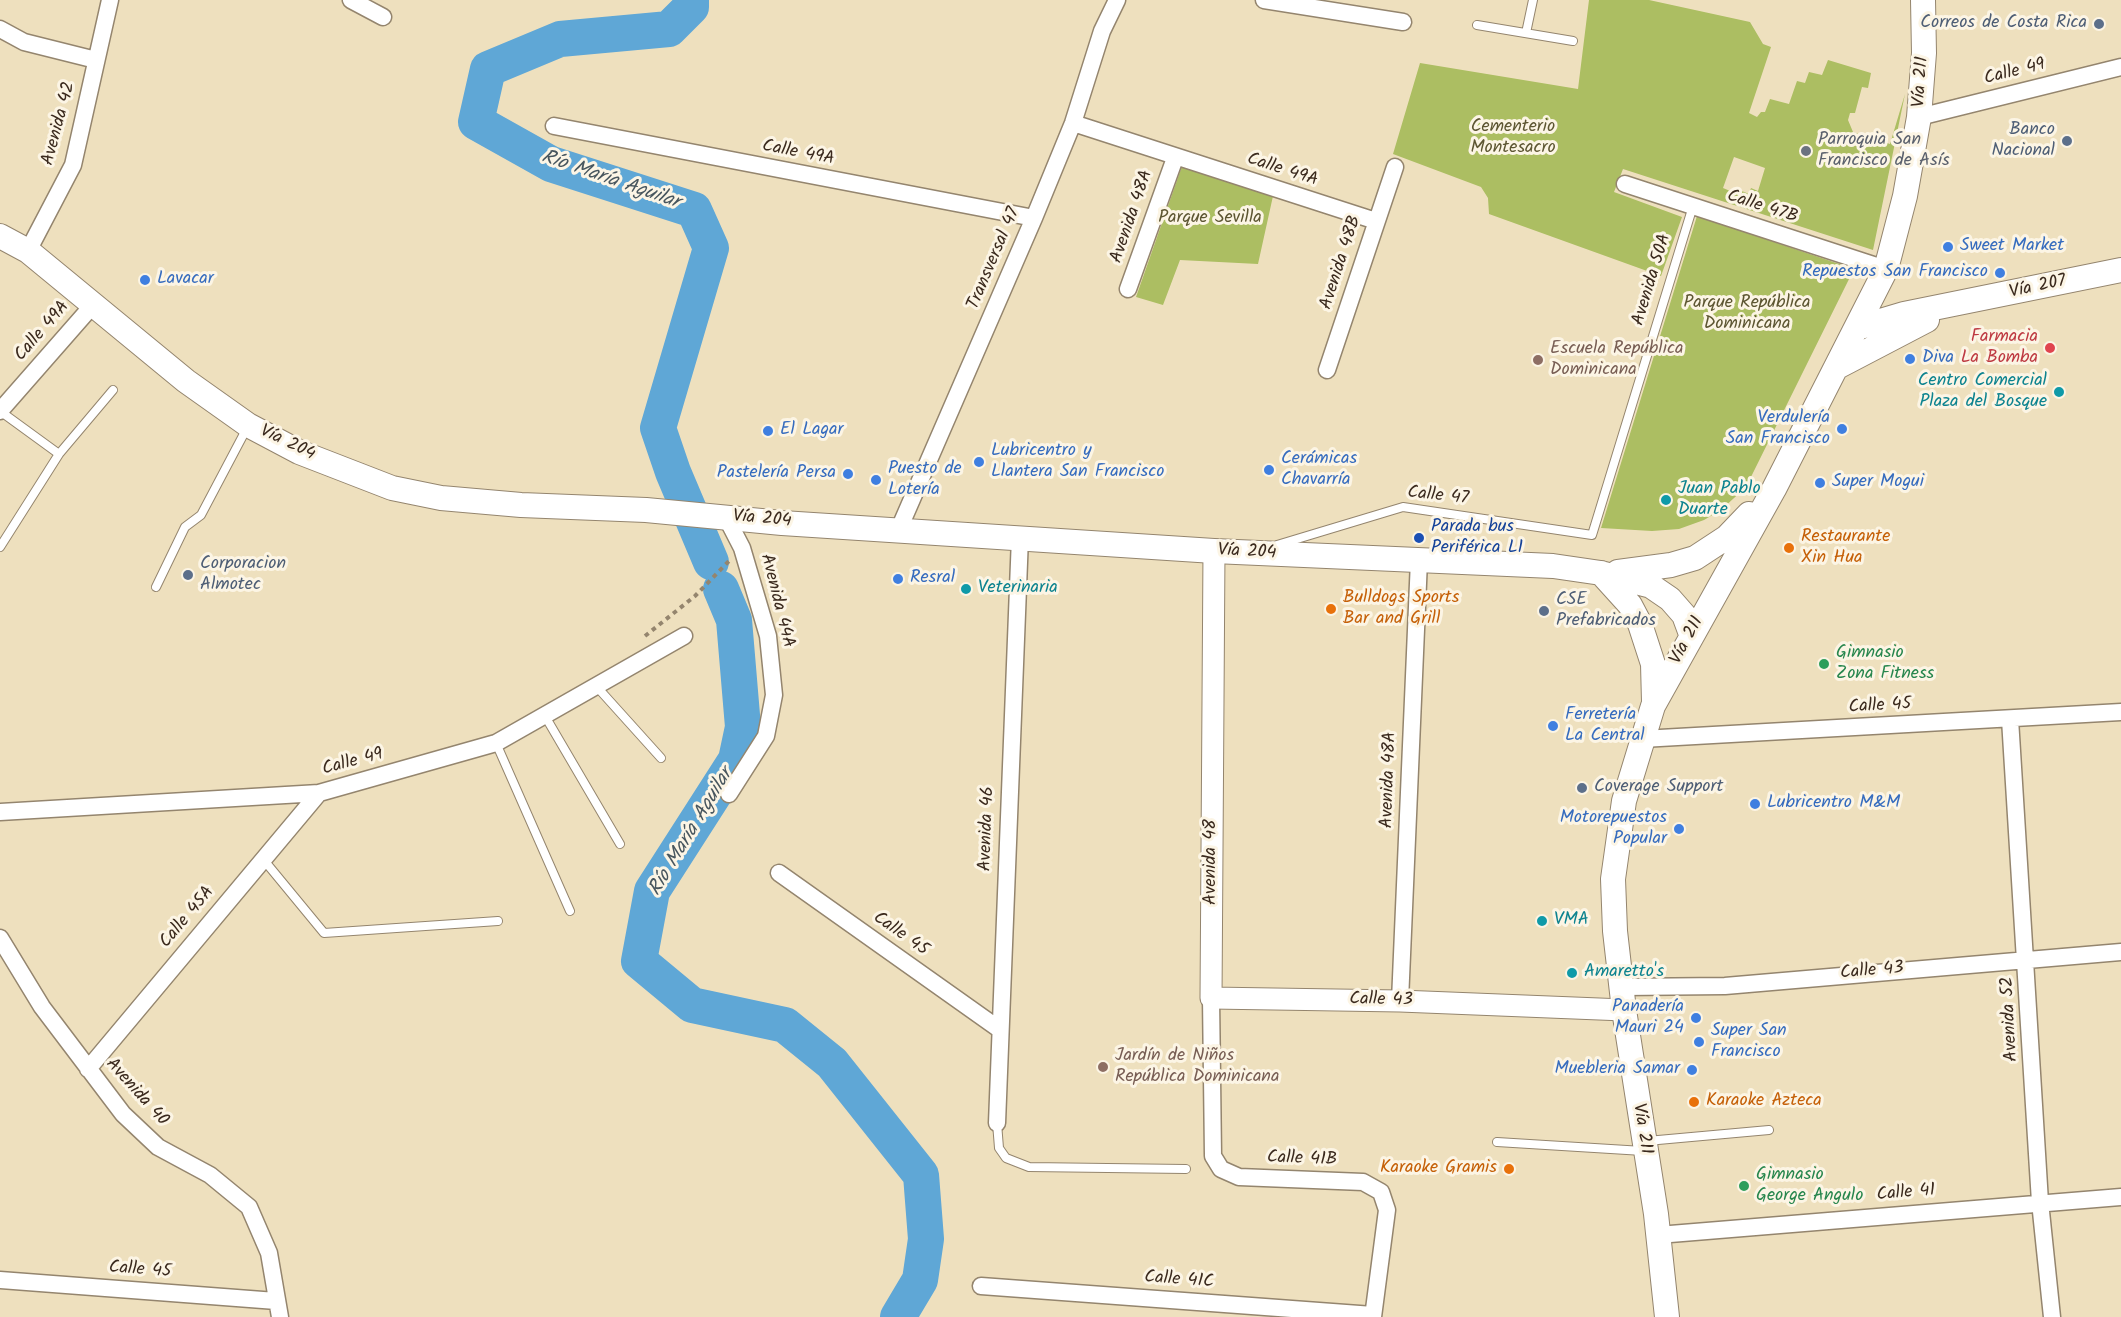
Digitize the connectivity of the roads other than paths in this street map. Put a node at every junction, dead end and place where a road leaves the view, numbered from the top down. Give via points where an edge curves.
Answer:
1 (110, 0) edge
2 (351, 0) edge
3 (1117, 0) edge
4 (1264, 0) edge
5 (1533, 0) edge
6 (1923, 0) edge
7 (383, 17) dead end
8 (1402, 22) dead end
9 (1477, 25) dead end
10 (0, 29) edge
11 (1526, 33) junction
12 (1573, 41) dead end
13 (96, 60) junction
14 (2121, 67) edge
15 (1919, 117) junction
16 (1073, 123) junction
17 (554, 126) dead end
18 (1175, 158) junction
19 (1395, 167) dead end
20 (1625, 184) dead end
21 (1693, 206) junction
22 (1034, 218) junction
23 (1376, 221) junction
24 (0, 236) edge
25 (28, 251) junction
26 (1886, 269) junction
27 (2121, 270) edge
28 (1128, 289) dead end
29 (92, 306) junction
30 (1955, 306) junction
31 (1857, 328) junction
32 (1839, 366) junction
33 (1327, 370) dead end
34 (113, 390) dead end
35 (0, 411) edge
36 (248, 425) junction
37 (59, 454) junction
38 (1774, 489) junction
39 (718, 517) junction
40 (899, 529) junction
41 (1592, 535) joint
42 (1020, 537) junction
43 (0, 547) edge
44 (1214, 551) junction
45 (1250, 553) junction
46 (1419, 560) junction
47 (1601, 573) junction
48 (156, 587) dead end
49 (1691, 634) junction
50 (684, 636) dead end
51 (597, 687) junction
52 (1653, 706) junction
53 (2121, 712) edge
54 (545, 716) junction
55 (2010, 719) junction
56 (1642, 739) junction
57 (496, 743) junction
58 (661, 758) dead end
59 (319, 793) junction
60 (729, 794) dead end
61 (0, 812) edge
62 (620, 844) dead end
63 (263, 859) junction
64 (779, 873) dead end
65 (570, 911) dead end
66 (498, 921) dead end
67 (0, 938) edge
68 (2121, 952) edge
69 (2027, 958) junction
70 (7, 964) edge
71 (1211, 999) junction
72 (1623, 999) junction
73 (1400, 1001) junction
74 (999, 1029) junction
75 (88, 1069) junction
76 (997, 1122) joint
77 (1768, 1130) dead end
78 (1497, 1142) dead end
79 (1644, 1146) junction
80 (1186, 1169) dead end
81 (1221, 1170) joint
82 (2121, 1197) edge
83 (2040, 1203) junction
84 (1658, 1235) junction
85 (0, 1280) edge
86 (981, 1286) dead end
87 (278, 1309) edge
88 (1373, 1316) edge
89 (1667, 1317) edge
90 (2052, 1317) edge

1 - 13 street, Avenida 42
2 - 7 street
3 - 16 street, Transversal 47 via 1102,31
4 - 8 street
5 - 11 lane
6 - 15 main road, Vía 211
9 - 11 lane
10 - 13 street via 24,42
11 - 12 lane
13 - 25 street, Avenida 42 via 73,165
14 - 15 street, Calle 49
15 - 26 main road, Vía 211 via 1907,187
16 - 18 street, Calle 49A
16 - 22 street, Transversal 47
17 - 22 street, Calle 49A
18 - 23 street, Calle 49A
18 - 28 street, Avenida 48A
19 - 23 street, Avenida 48B
20 - 21 street, Calle 47B
21 - 26 street, Calle 47B
21 - 41 lane, Avenida 50A
22 - 40 street, Transversal 47
23 - 33 street, Avenida 48B
24 - 25 main road, Vía 204
25 - 29 main road, Vía 204
26 - 31 main road, Vía 211
27 - 30 main road, Vía 207
29 - 35 street, Calle 49A
29 - 36 main road, Vía 204
30 - 31 main road, Vía 207 via 1904,314
30 - 32 main road, Vía 207
31 - 32 main road, Vía 211
32 - 38 main road, Vía 211
34 - 37 lane
35 - 37 lane
36 - 39 main road, Vía 204 via 299,452 392,488 441,498
36 - 48 lane via 201,515 185,527
37 - 43 lane
38 - 47 main road via 1727,537 1695,558 1654,568
38 - 49 main road, Vía 211
39 - 40 main road, Vía 204
39 - 60 street, Avenida 44A via 742,548 768,636 774,695 766,736
40 - 42 main road, Vía 204
41 - 45 lane, Calle 47 via 1403,507
42 - 44 main road, Vía 204
42 - 74 street, Avenida 46
44 - 45 main road, Vía 204
44 - 71 street, Avenida 48
45 - 46 main road, Vía 204
46 - 47 main road, Vía 204 via 1507,563
46 - 73 street, Avenida 48A
47 - 49 main road, Vía 204 via 1651,586 1684,615
47 - 52 main road via 1630,605 1648,643 1653,664
49 - 52 main road, Vía 211
50 - 51 street, Calle 49
51 - 54 street, Calle 49
51 - 58 lane
52 - 56 main road, Vía 211
53 - 55 street, Calle 45
54 - 57 street, Calle 49
54 - 62 lane
55 - 56 street, Calle 45
55 - 69 street, Avenida 52
56 - 72 main road, Vía 211 via 1624,801 1613,879
57 - 59 street, Calle 49
57 - 65 lane
59 - 61 street, Calle 49
59 - 63 street, Calle 45A
63 - 66 lane via 324,933
63 - 75 street, Calle 45A
64 - 74 street, Calle 45
67 - 70 street, Avenida 40
68 - 69 street, Calle 43
69 - 72 street, Calle 43
69 - 83 street, Avenida 52
70 - 75 street, Avenida 40
71 - 73 street, Calle 43
71 - 81 street, Avenida 48 via 1213,1156
72 - 73 street, Calle 43
72 - 79 main road, Vía 211
74 - 76 street, Avenida 46
75 - 87 street, Avenida 40 via 123,1114 158,1147 210,1176 249,1207 269,1253
76 - 80 lane via 999,1148 1006,1158 1029,1167
77 - 79 lane
78 - 79 lane
79 - 84 main road, Vía 211
81 - 88 street, Calle 41B via 1239,1177 1363,1182 1381,1192 1387,1210
82 - 83 street, Calle 41
83 - 84 street, Calle 41
83 - 90 street, Avenida 52
84 - 89 main road, Vía 211
85 - 87 street, Calle 45
86 - 88 street, Calle 41C

